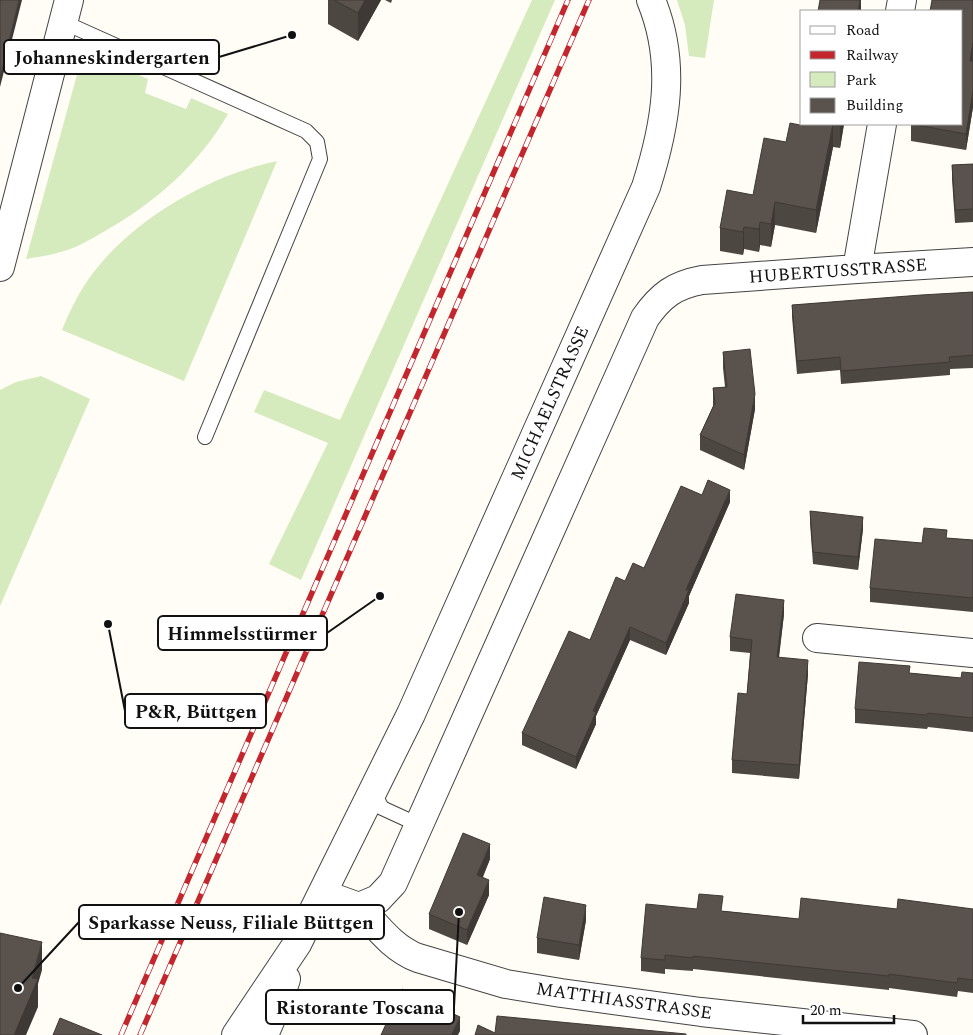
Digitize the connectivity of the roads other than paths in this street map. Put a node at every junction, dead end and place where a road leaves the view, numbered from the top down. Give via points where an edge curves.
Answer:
1 (651, 0) edge
2 (66, 11) edge
3 (882, 125) edge
4 (973, 262) edge
5 (0, 267) edge
6 (857, 268) junction
7 (205, 437) dead end
8 (817, 638) dead end
9 (973, 653) edge
10 (373, 792) junction
11 (418, 825) junction
12 (323, 894) junction
13 (358, 907) junction
14 (297, 944) junction
15 (236, 1035) edge
16 (264, 1035) edge
17 (913, 1035) edge

1 - 10 street, MICHAELSTRASSE via 665,52 667,81 662,129 646,187 411,714
2 - 5 street
2 - 7 lane via 306,132 317,142 320,159
3 - 6 street
4 - 6 street, HUBERTUSSTRASSE
6 - 11 street, HUBERTUSSTRASSE via 686,283 661,298 645,318
8 - 9 street
10 - 11 lane via 382,808
10 - 12 street, MICHAELSTRASSE
11 - 13 street via 393,883 378,899
12 - 13 street
12 - 14 street, MICHAELSTRASSE
13 - 17 street, MATTHIASSTRASSE via 406,954 506,984 701,1012
14 - 15 street, MICHAELSTRASSE
14 - 16 street, MICHAELSTRASSE

